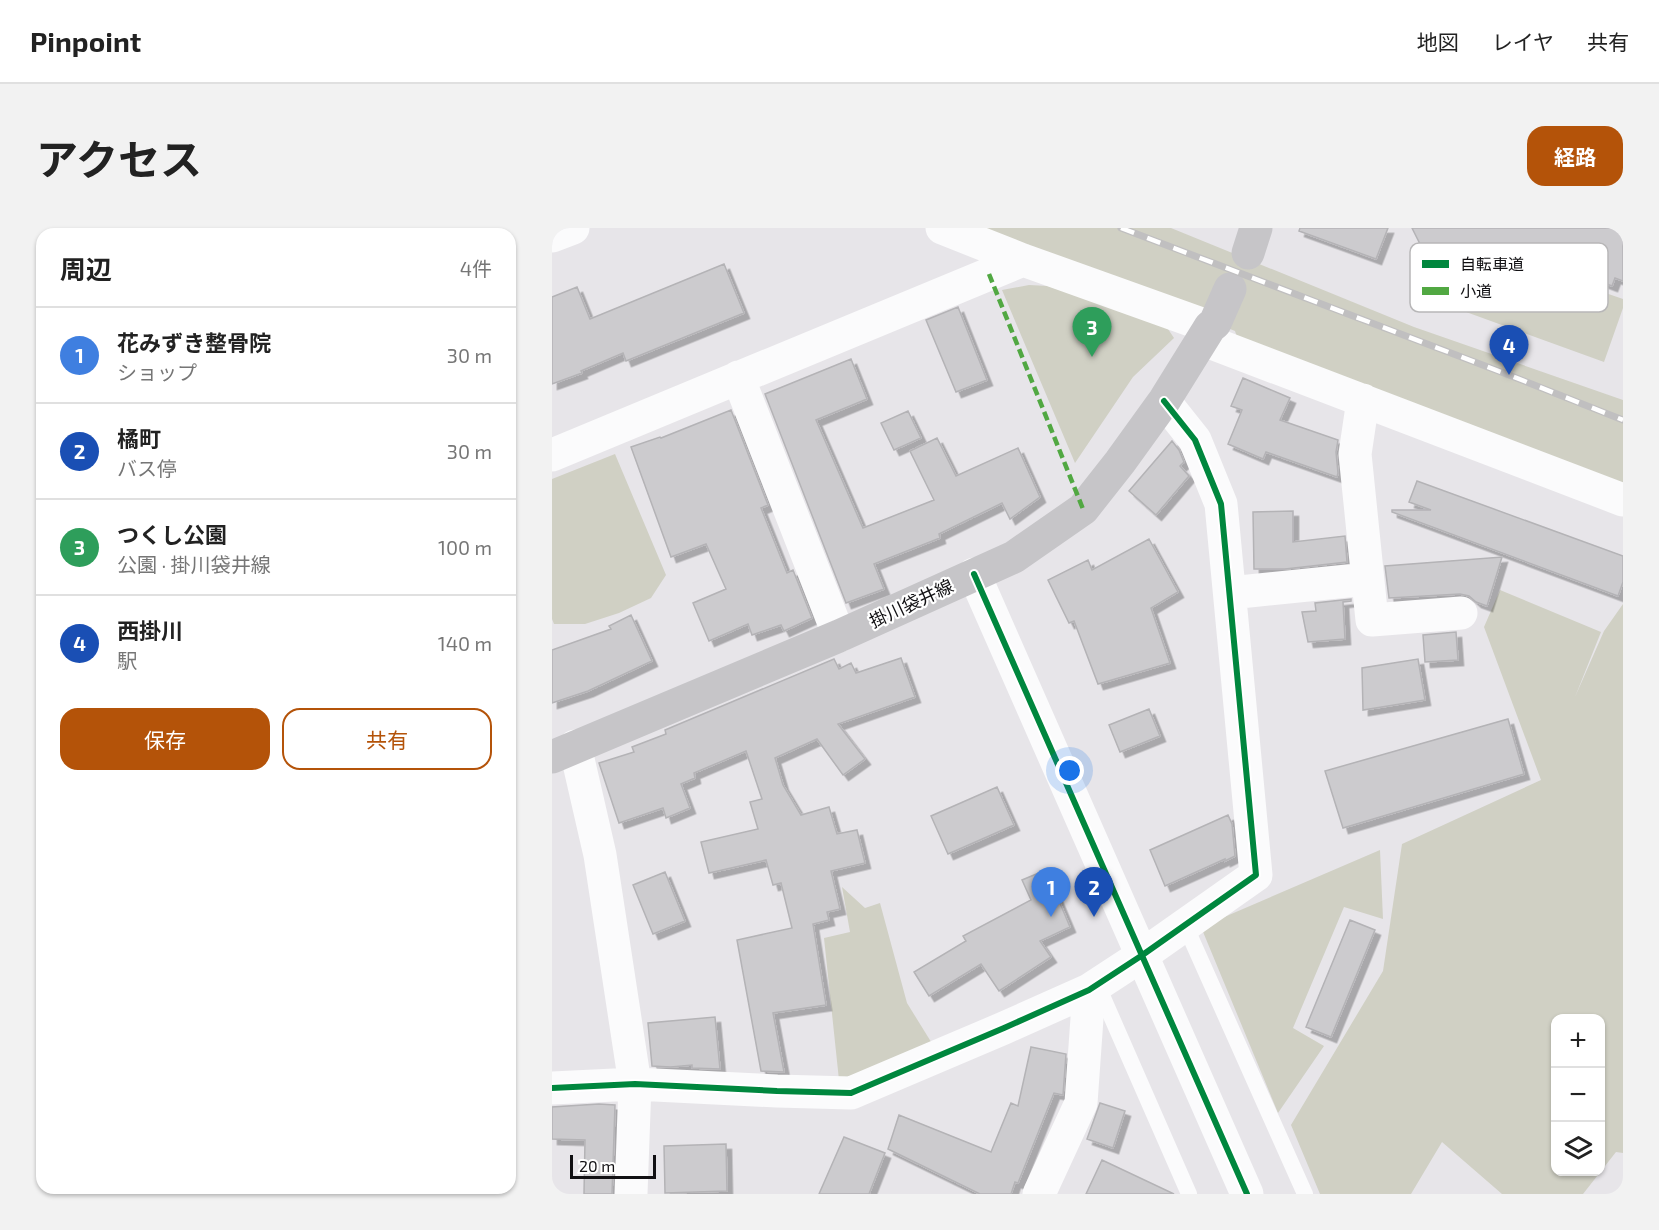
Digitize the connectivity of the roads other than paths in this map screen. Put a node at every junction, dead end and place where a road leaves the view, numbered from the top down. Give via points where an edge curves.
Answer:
1 (573, 228) edge
2 (942, 228) edge
3 (552, 236) edge
4 (1023, 260) junction
5 (1230, 289) dead end
6 (1207, 334) junction
7 (738, 377) junction
8 (1363, 400) junction
9 (1164, 401) junction
10 (552, 455) edge
11 (1623, 500) edge
12 (974, 574) junction
13 (1367, 579) junction
14 (1230, 593) junction
15 (1461, 613) dead end
16 (839, 636) junction
17 (564, 752) edge
18 (1185, 925) junction
19 (1141, 956) junction
20 (1093, 987) junction
21 (635, 1084) junction
22 (552, 1088) edge
23 (631, 1194) edge
24 (1039, 1194) edge
25 (1189, 1194) edge
26 (1247, 1194) edge
27 (1305, 1194) edge

1 - 3 street
2 - 4 street
4 - 6 street
4 - 7 street
5 - 6 main road, 掛川袋井線
6 - 8 street
6 - 9 main road, 掛川袋井線
7 - 10 street
7 - 16 street
8 - 11 street
8 - 13 street via 1355,454
9 - 12 main road, 掛川袋井線 via 1083,509 1014,557
9 - 14 street via 1195,440 1221,504
12 - 16 main road, 掛川袋井線
12 - 19 street
13 - 14 street
13 - 15 street via 1372,620
14 - 18 street via 1256,875
16 - 17 main road, 掛川袋井線
17 - 21 street via 600,855
18 - 19 street
18 - 27 lane
19 - 20 street
19 - 26 street
20 - 21 street via 851,1093
20 - 24 street via 1081,1103
20 - 25 lane
21 - 22 street
21 - 23 street

